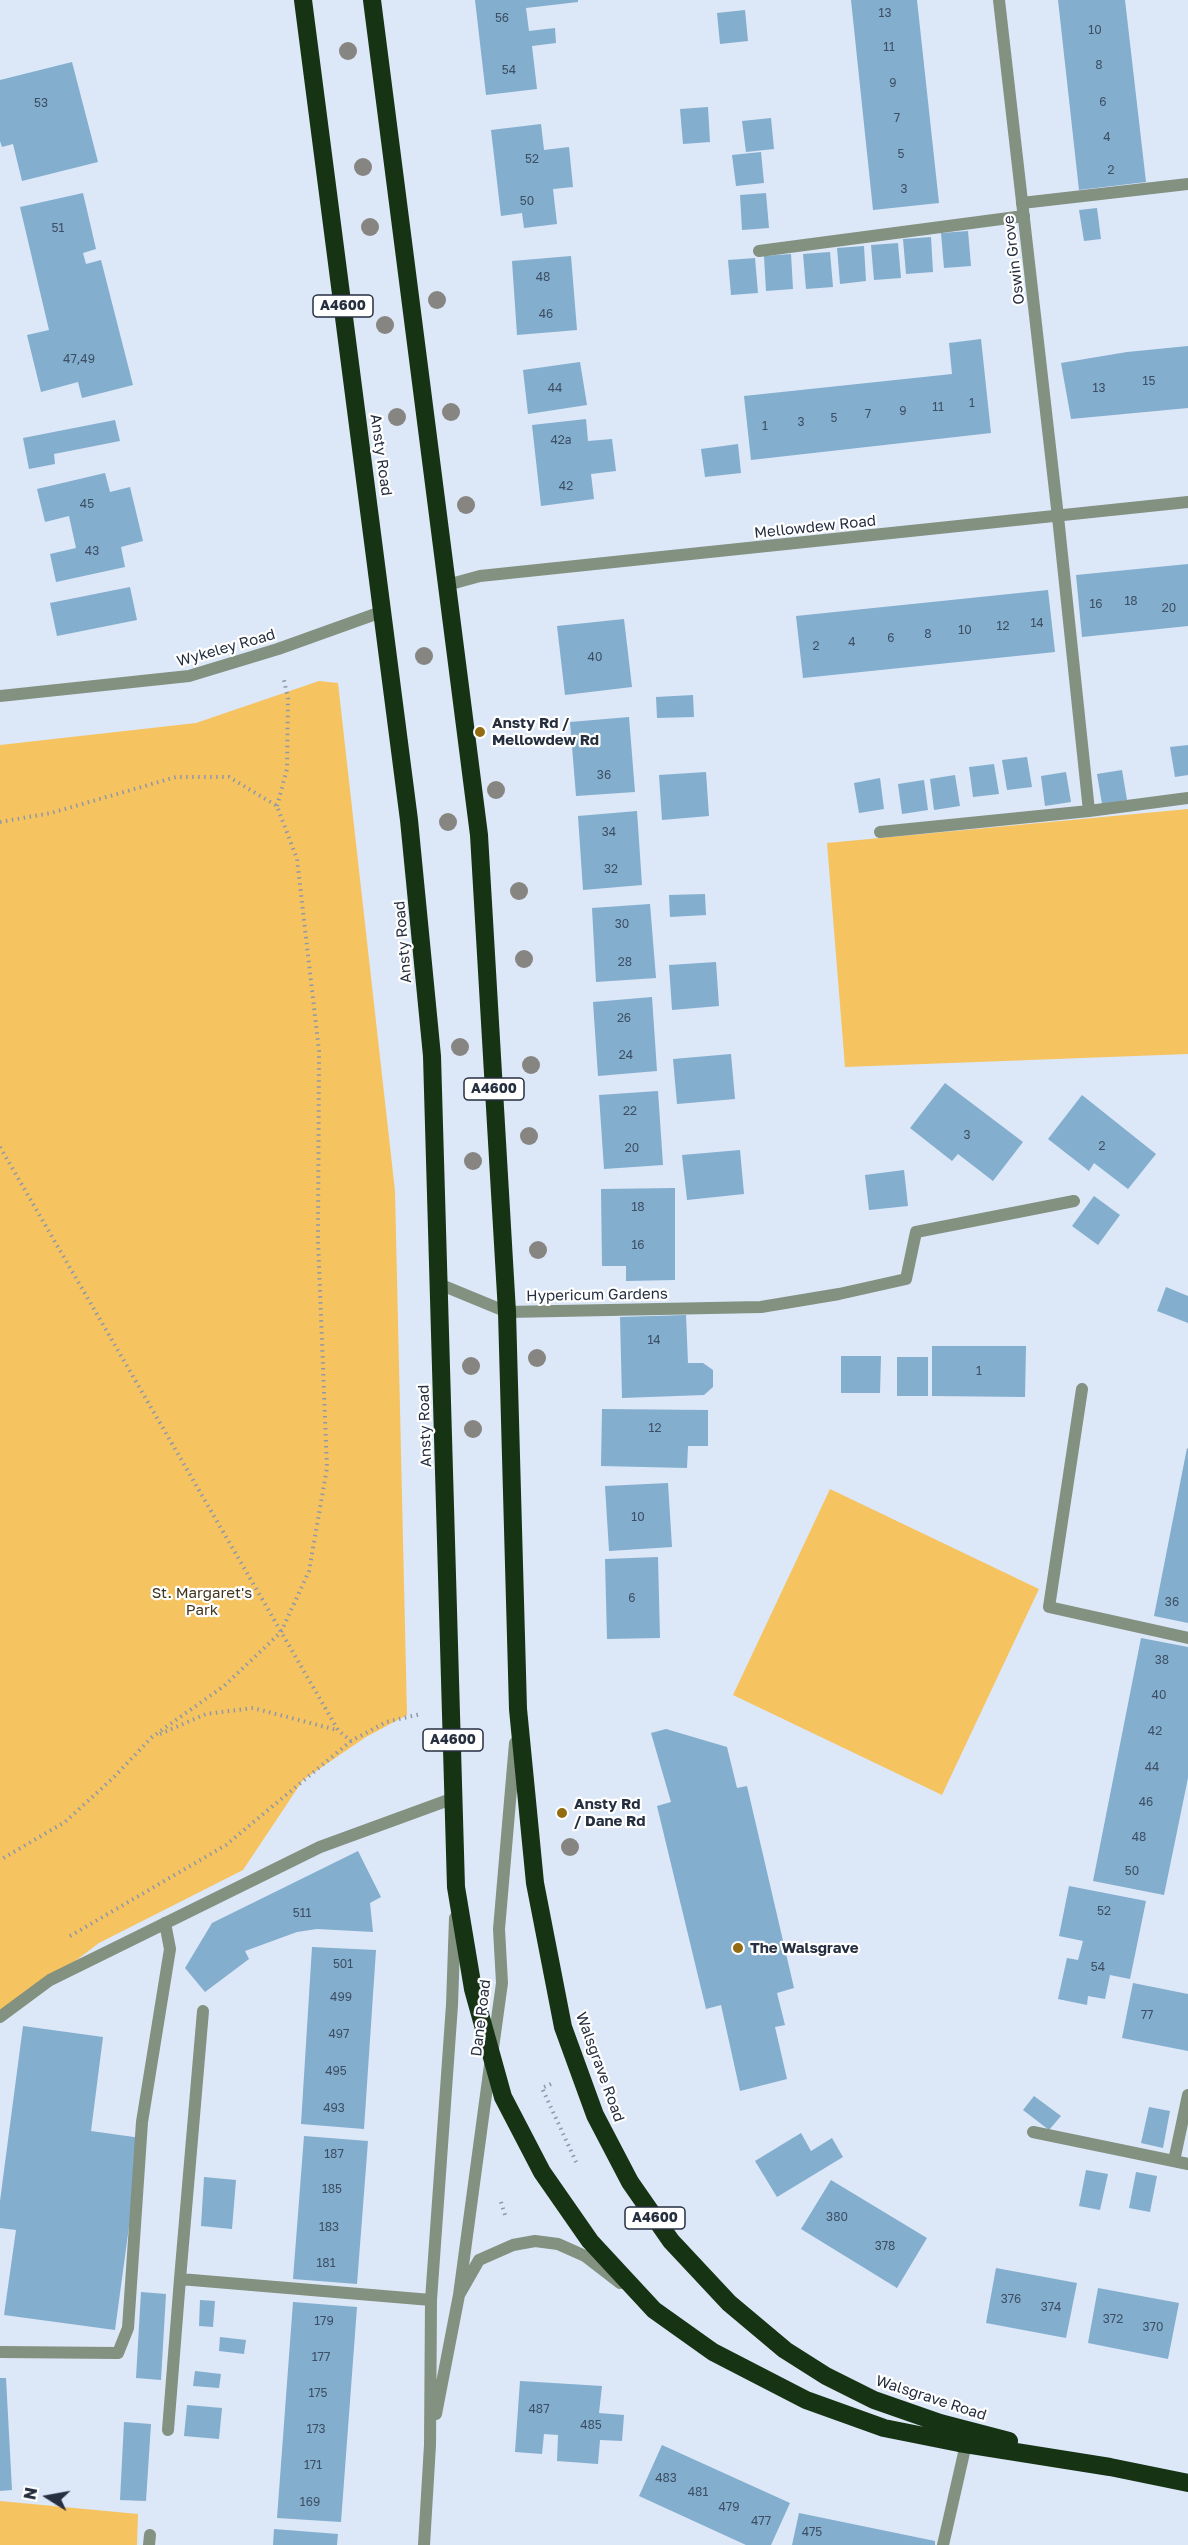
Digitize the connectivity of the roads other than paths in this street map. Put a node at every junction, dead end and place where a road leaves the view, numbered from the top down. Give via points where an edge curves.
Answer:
1 (303, 0) edge
2 (372, 0) edge
3 (999, 0) edge
4 (1188, 184) edge
5 (1022, 203) junction
6 (1024, 216) junction
7 (759, 250) dead end
8 (1188, 502) edge
9 (1058, 517) junction
10 (447, 585) junction
11 (384, 611) junction
12 (0, 696) edge
13 (1188, 798) edge
14 (1089, 811) junction
15 (880, 832) dead end
16 (1074, 1201) dead end
17 (439, 1284) junction
18 (507, 1312) junction
19 (1082, 1389) dead end
20 (1188, 1638) edge
21 (518, 1709) junction
22 (454, 1798) junction
23 (456, 1887) junction
24 (165, 1923) junction
25 (203, 2011) dead end
26 (0, 2017) edge
27 (492, 2056) junction
28 (1188, 2095) edge
29 (1033, 2132) dead end
30 (1174, 2161) junction
31 (1188, 2164) edge
32 (180, 2279) junction
33 (459, 2295) junction
34 (431, 2300) junction
35 (654, 2310) junction
36 (0, 2352) edge
37 (168, 2430) dead end
38 (966, 2444) junction
39 (430, 2445) junction
40 (1110, 2467) junction
41 (1188, 2483) edge
42 (424, 2545) edge
43 (943, 2545) edge

1 - 11 highway, Ansty Road / A4600
2 - 10 highway, A4600
3 - 5 street, Oswin Grove
4 - 5 street
5 - 6 street, Oswin Grove
6 - 7 street
6 - 9 street, Oswin Grove
8 - 9 street, Mellowdew Road
9 - 10 street, Mellowdew Road via 480,576
9 - 14 street, Oswin Grove
10 - 18 highway, A4600 via 479,835
11 - 12 street, Wykeley Road via 189,676
11 - 17 highway, Ansty Road / A4600 via 410,820 432,1056
13 - 14 street
14 - 15 street
16 - 18 street, Hypericum Gardens via 916,1232 906,1279 839,1294 761,1307
17 - 18 street, Hypericum Gardens
17 - 22 highway, Ansty Road / A4600
18 - 21 highway, A4600
19 - 20 street via 1049,1607
21 - 27 street, Dane Road via 499,1929 502,1983
21 - 40 highway, Walsgrave Road / A4600 via 535,1883 563,2027 595,2115 630,2182 671,2241 729,2303 785,2350 826,2376 874,2400 940,2423
22 - 23 highway, Ansty Road / A4600
22 - 24 street via 320,1847
23 - 27 highway, Walsgrave Road / A4600 via 473,1989
23 - 34 street, Dane Road via 452,2005
24 - 26 street via 50,1980
24 - 36 street via 170,1948 141,2122 128,2328 118,2353
25 - 32 street
27 - 33 street, Dane Road
27 - 35 highway, Walsgrave Road / A4600 via 503,2097 542,2172 597,2251
28 - 30 street
29 - 30 street
30 - 31 street
32 - 34 street
32 - 37 street
33 - 35 street, Dane Road via 479,2260 513,2245 536,2241 558,2244 585,2256
33 - 39 street, Dane Road
34 - 39 street, Dane Road
35 - 38 highway, Walsgrave Road / A4600 via 713,2352 806,2400 884,2428
38 - 40 highway, Walsgrave Road / A4600
38 - 43 street
39 - 42 street, Dane Road
40 - 41 highway, Walsgrave Road / A4600

